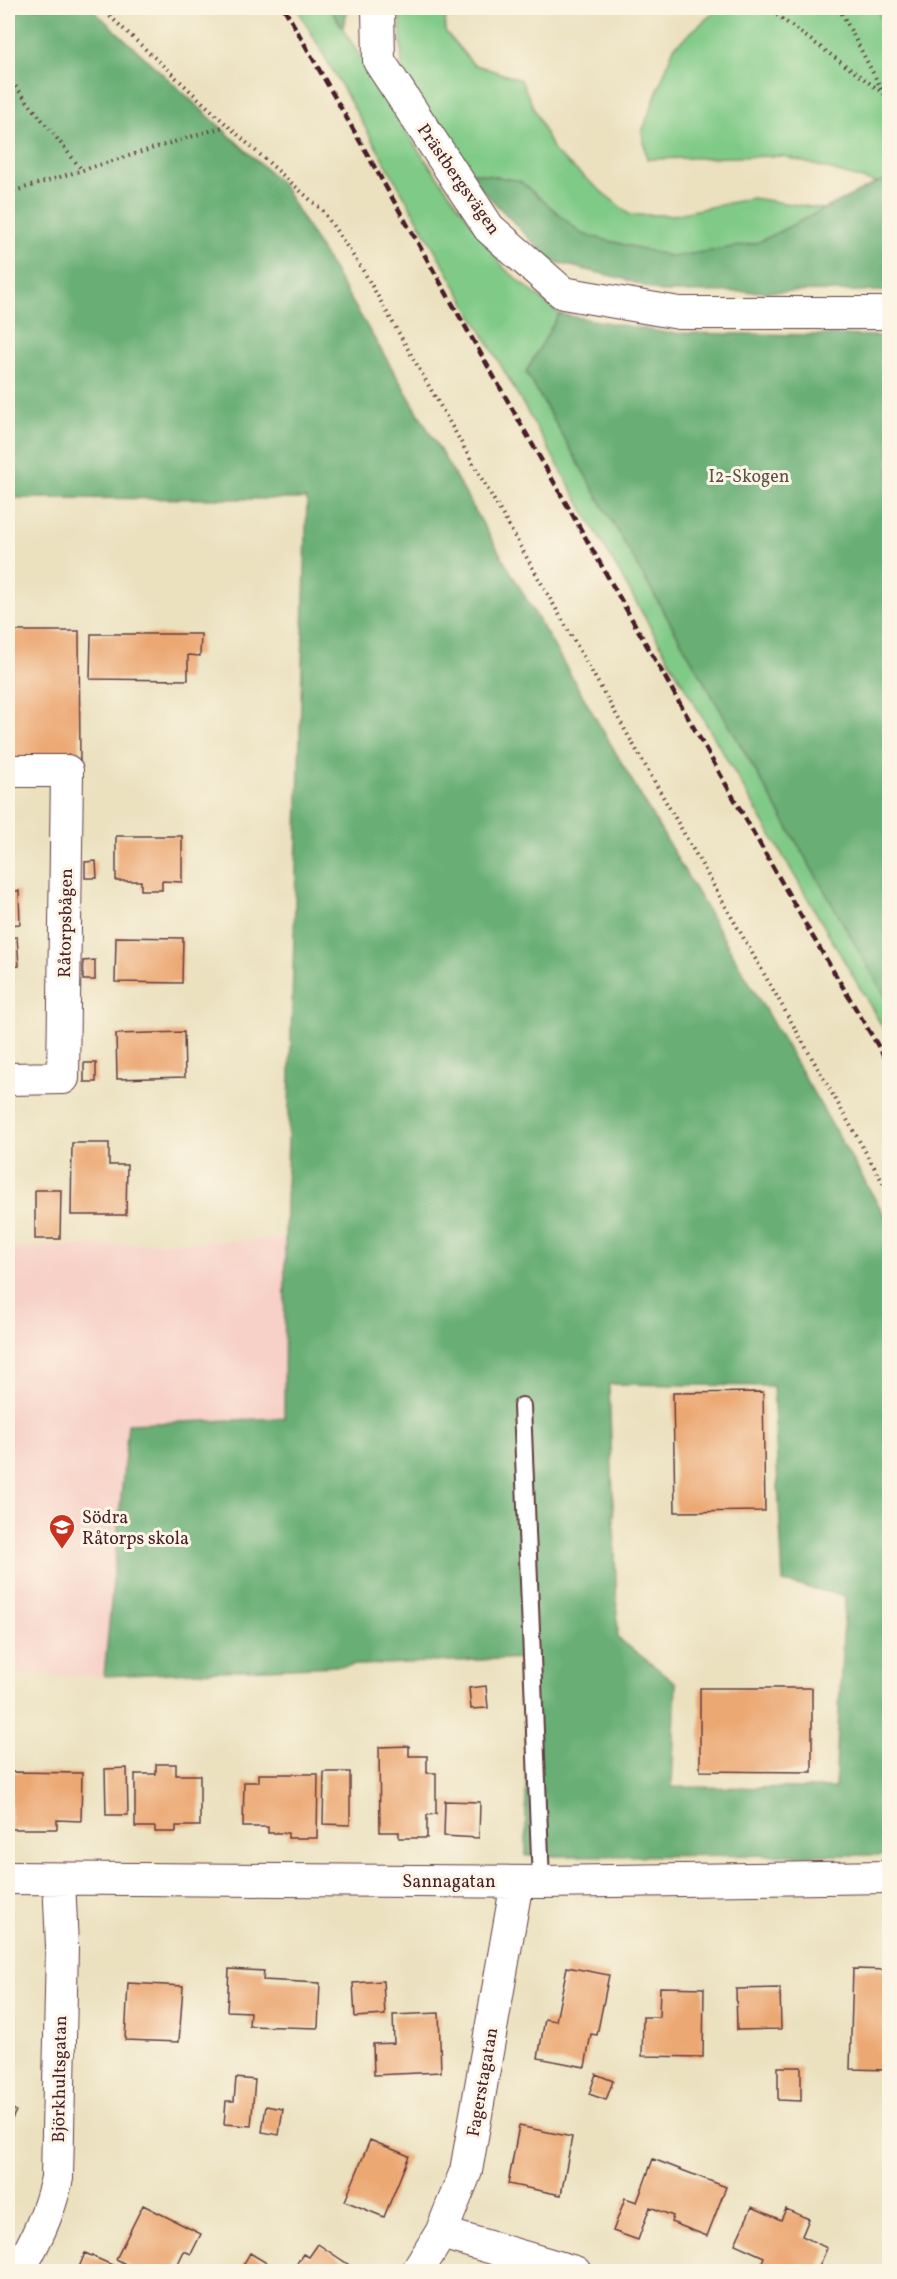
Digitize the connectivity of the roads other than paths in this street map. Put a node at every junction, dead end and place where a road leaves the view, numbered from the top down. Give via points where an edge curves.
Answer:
1 (378, 8) edge
2 (890, 313) edge
3 (8, 771) edge
4 (8, 1079) edge
5 (522, 1406) dead end
6 (890, 1877) edge
7 (8, 1878) edge
8 (59, 1878) junction
9 (529, 1882) junction
10 (441, 2233) junction
11 (18, 2271) edge
12 (417, 2271) edge
13 (575, 2271) edge

1 - 2 street, Prästbergsvägen via 379,61 489,228 563,293 679,313
3 - 4 street, Råtorpsbågen via 67,771 63,1078
5 - 9 lane
6 - 9 street, Sannagatan
7 - 8 street, Sannagatan
8 - 9 street, Sannagatan
8 - 11 street, Björkhultsgatan via 62,1946 57,2178 50,2209
9 - 10 street, Fagerstagatan via 466,2171
10 - 12 street, Fagerstagatan
10 - 13 street

